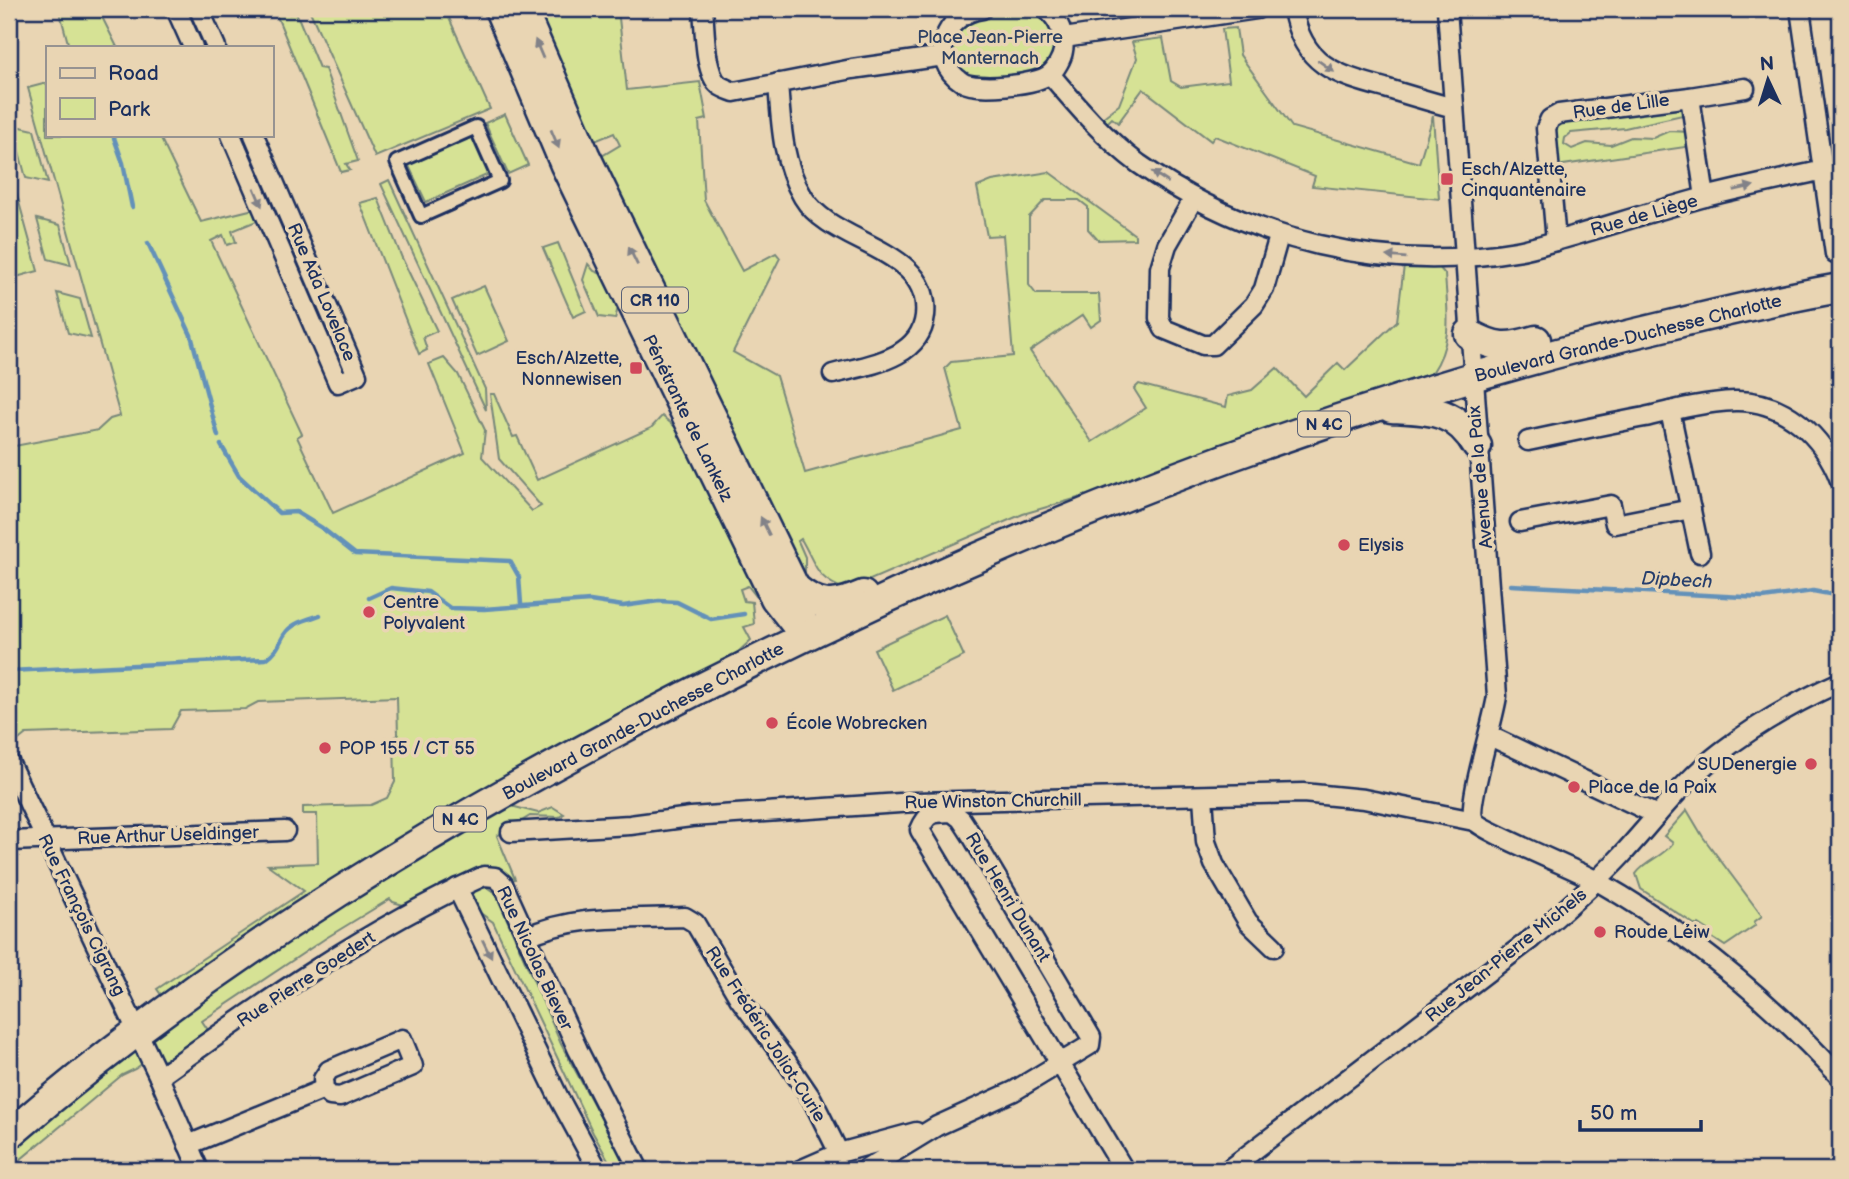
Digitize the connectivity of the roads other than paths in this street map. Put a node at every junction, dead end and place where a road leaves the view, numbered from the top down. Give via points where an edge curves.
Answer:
1 (176, 9) edge
2 (199, 9) edge
3 (499, 9) edge
4 (522, 9) edge
5 (703, 9) edge
6 (982, 9) edge
7 (1045, 9) edge
8 (1257, 9) edge
9 (1293, 9) edge
10 (1447, 9) edge
11 (1800, 9) edge
12 (1064, 38) junction
13 (193, 46) edge
14 (216, 46) edge
15 (944, 56) junction
16 (1050, 74) junction
17 (779, 83) junction
18 (1745, 88) dead end
19 (1690, 97) junction
20 (1454, 108) junction
21 (231, 136) edge
22 (254, 136) edge
23 (1824, 170) junction
24 (500, 181) joint
25 (1705, 197) junction
26 (1194, 198) junction
27 (1279, 236) junction
28 (1556, 241) junction
29 (1835, 254) dead end
30 (1464, 256) junction
31 (1840, 288) edge
32 (1762, 303) junction
33 (1469, 334) junction
34 (833, 374) dead end
35 (1472, 376) junction
36 (1374, 408) junction
37 (1670, 411) junction
38 (1528, 441) dead end
39 (1477, 446) junction
40 (1840, 480) edge
41 (1101, 506) junction
42 (1690, 509) junction
43 (1520, 522) dead end
44 (1700, 553) dead end
45 (785, 593) junction
46 (805, 636) junction
47 (769, 654) junction
48 (1840, 682) edge
49 (1490, 736) junction
50 (9, 762) edge
51 (1203, 796) junction
52 (1657, 815) junction
53 (1474, 821) junction
54 (285, 831) dead end
55 (511, 832) dead end
56 (46, 839) junction
57 (9, 841) edge
58 (1597, 881) junction
59 (457, 888) junction
60 (526, 937) junction
61 (1274, 947) dead end
62 (137, 1031) junction
63 (1058, 1064) junction
64 (159, 1077) junction
65 (1840, 1077) edge
66 (324, 1089) junction
67 (937, 1126) junction
68 (9, 1135) edge
69 (188, 1144) junction
70 (839, 1153) junction
71 (199, 1170) edge
72 (598, 1170) edge
73 (639, 1170) edge
74 (800, 1170) edge
75 (865, 1170) edge
76 (1124, 1170) edge
77 (1228, 1170) edge

1 - 13 street
2 - 14 street
3 -> 45 main road, Pénétrante de Lankelz / CR 110 via 565,165
45 -> 4 main road, Pénétrante de Lankelz / CR 110
5 - 17 street via 709,68 720,86 734,92
6 - 15 street via 946,18
7 - 12 street
8 - 12 street
9 -> 20 street via 1306,47 1340,76
10 - 20 street, Avenue de la Paix
11 - 23 street
12 - 16 street via 1058,64
15 - 16 street via 950,72 963,83 980,88
15 - 17 street
26 -> 16 street via 1138,163 1102,132
17 - 34 street via 783,141 804,199 822,218 901,262 916,277 925,297 925,319 904,352
18 - 19 street, Rue de Lille
19 - 25 street, Rue de Lille
19 - 28 street, Rue de Lille via 1559,114 1550,119 1546,128
20 - 30 street, Avenue de la Paix
21 -> 22 street, Rue Ada Lovelace via 338,383 358,375
25 -> 23 street, Rue de Liège
23 - 29 street
24 - 24 street via 421,216 397,162 475,127
25 - 28 street, Rue de Liège
26 - 27 street
26 - 27 street via 1160,268 1159,317 1164,329 1213,345 1264,289
30 -> 27 street, Rue de Liège via 1403,258 1335,250
28 - 30 street, Rue de Liège via 1517,251
30 - 33 street, Avenue de la Paix
31 - 32 main road, Boulevard Grande-Duchesse Charlotte / N 4C
32 - 33 main road, N 4C via 1686,303 1501,348
32 - 35 main road, Boulevard Grande-Duchesse Charlotte / N 4C
33 - 35 street, Avenue de la Paix
35 - 36 main road, Boulevard Grande-Duchesse Charlotte / N 4C
35 - 39 street, Avenue de la Paix
36 - 39 main road via 1439,413 1457,421
36 - 41 main road, Boulevard Grande-Duchesse Charlotte / N 4C
37 - 38 street
37 - 40 street via 1737,401 1789,415 1824,447
37 - 42 street
39 - 49 street, Avenue de la Paix via 1497,696
41 - 45 main road, Boulevard Grande-Duchesse Charlotte / N 4C via 1035,519 842,604
41 - 46 main road, Boulevard Grande-Duchesse Charlotte / N 4C
42 - 43 street via 1615,524 1611,505
42 - 44 street
45 - 46 main road, Pénétrante de Lankelz / CR 110
45 - 47 main road, Pénétrante de Lankelz / CR 110
46 - 47 main road, Boulevard Grande-Duchesse Charlotte / N 4C
47 - 62 main road, Boulevard Grande-Duchesse Charlotte / N 4C via 598,741 428,837 255,947
48 - 52 street, Rue Jean-Pierre Michels via 1778,714 1719,753
49 - 52 street
49 - 53 street via 1471,807
50 - 56 street, Rue François Cigrang
51 - 53 street, Rue Winston Churchill via 1303,793 1364,799
51 - 55 street, Rue Winston Churchill via 915,802
51 - 61 street via 1206,842 1214,864 1248,922
52 - 58 street, Rue Jean-Pierre Michels
53 - 58 street via 1484,830
54 - 56 street, Rue Arthur Useldinger
56 - 57 street, Rue Arthur Useldinger
56 - 62 street, Rue François Cigrang
58 - 65 street via 1718,962
58 - 77 street, Rue Jean-Pierre Michels via 1520,947
59 - 60 street, Rue Nicolas Biever via 484,876 495,877 503,884
59 - 64 street, Rue Pierre Goedert via 275,996
59 -> 72 street
60 - 70 street, Rue Frédéric Joliot-Curie via 569,922 685,917 695,923 740,998 812,1099
60 - 73 street, Rue Nicolas Biever
62 - 64 street, Rue François Cigrang
62 - 68 main road, Boulevard Grande-Duchesse Charlotte / N 4C
63 - 63 street, Rue Henri Dunant via 1090,1045 1091,1037 961,819 953,812 933,813 920,830
63 - 67 street via 1014,1091
63 - 76 street, Rue Henri Dunant
64 - 69 street, Rue François Cigrang
66 - 66 street via 330,1096 340,1097 414,1066 402,1039 329,1070 323,1079
66 - 69 street
67 - 70 street
67 - 75 street
69 - 71 street, Rue François Cigrang
70 - 74 street

